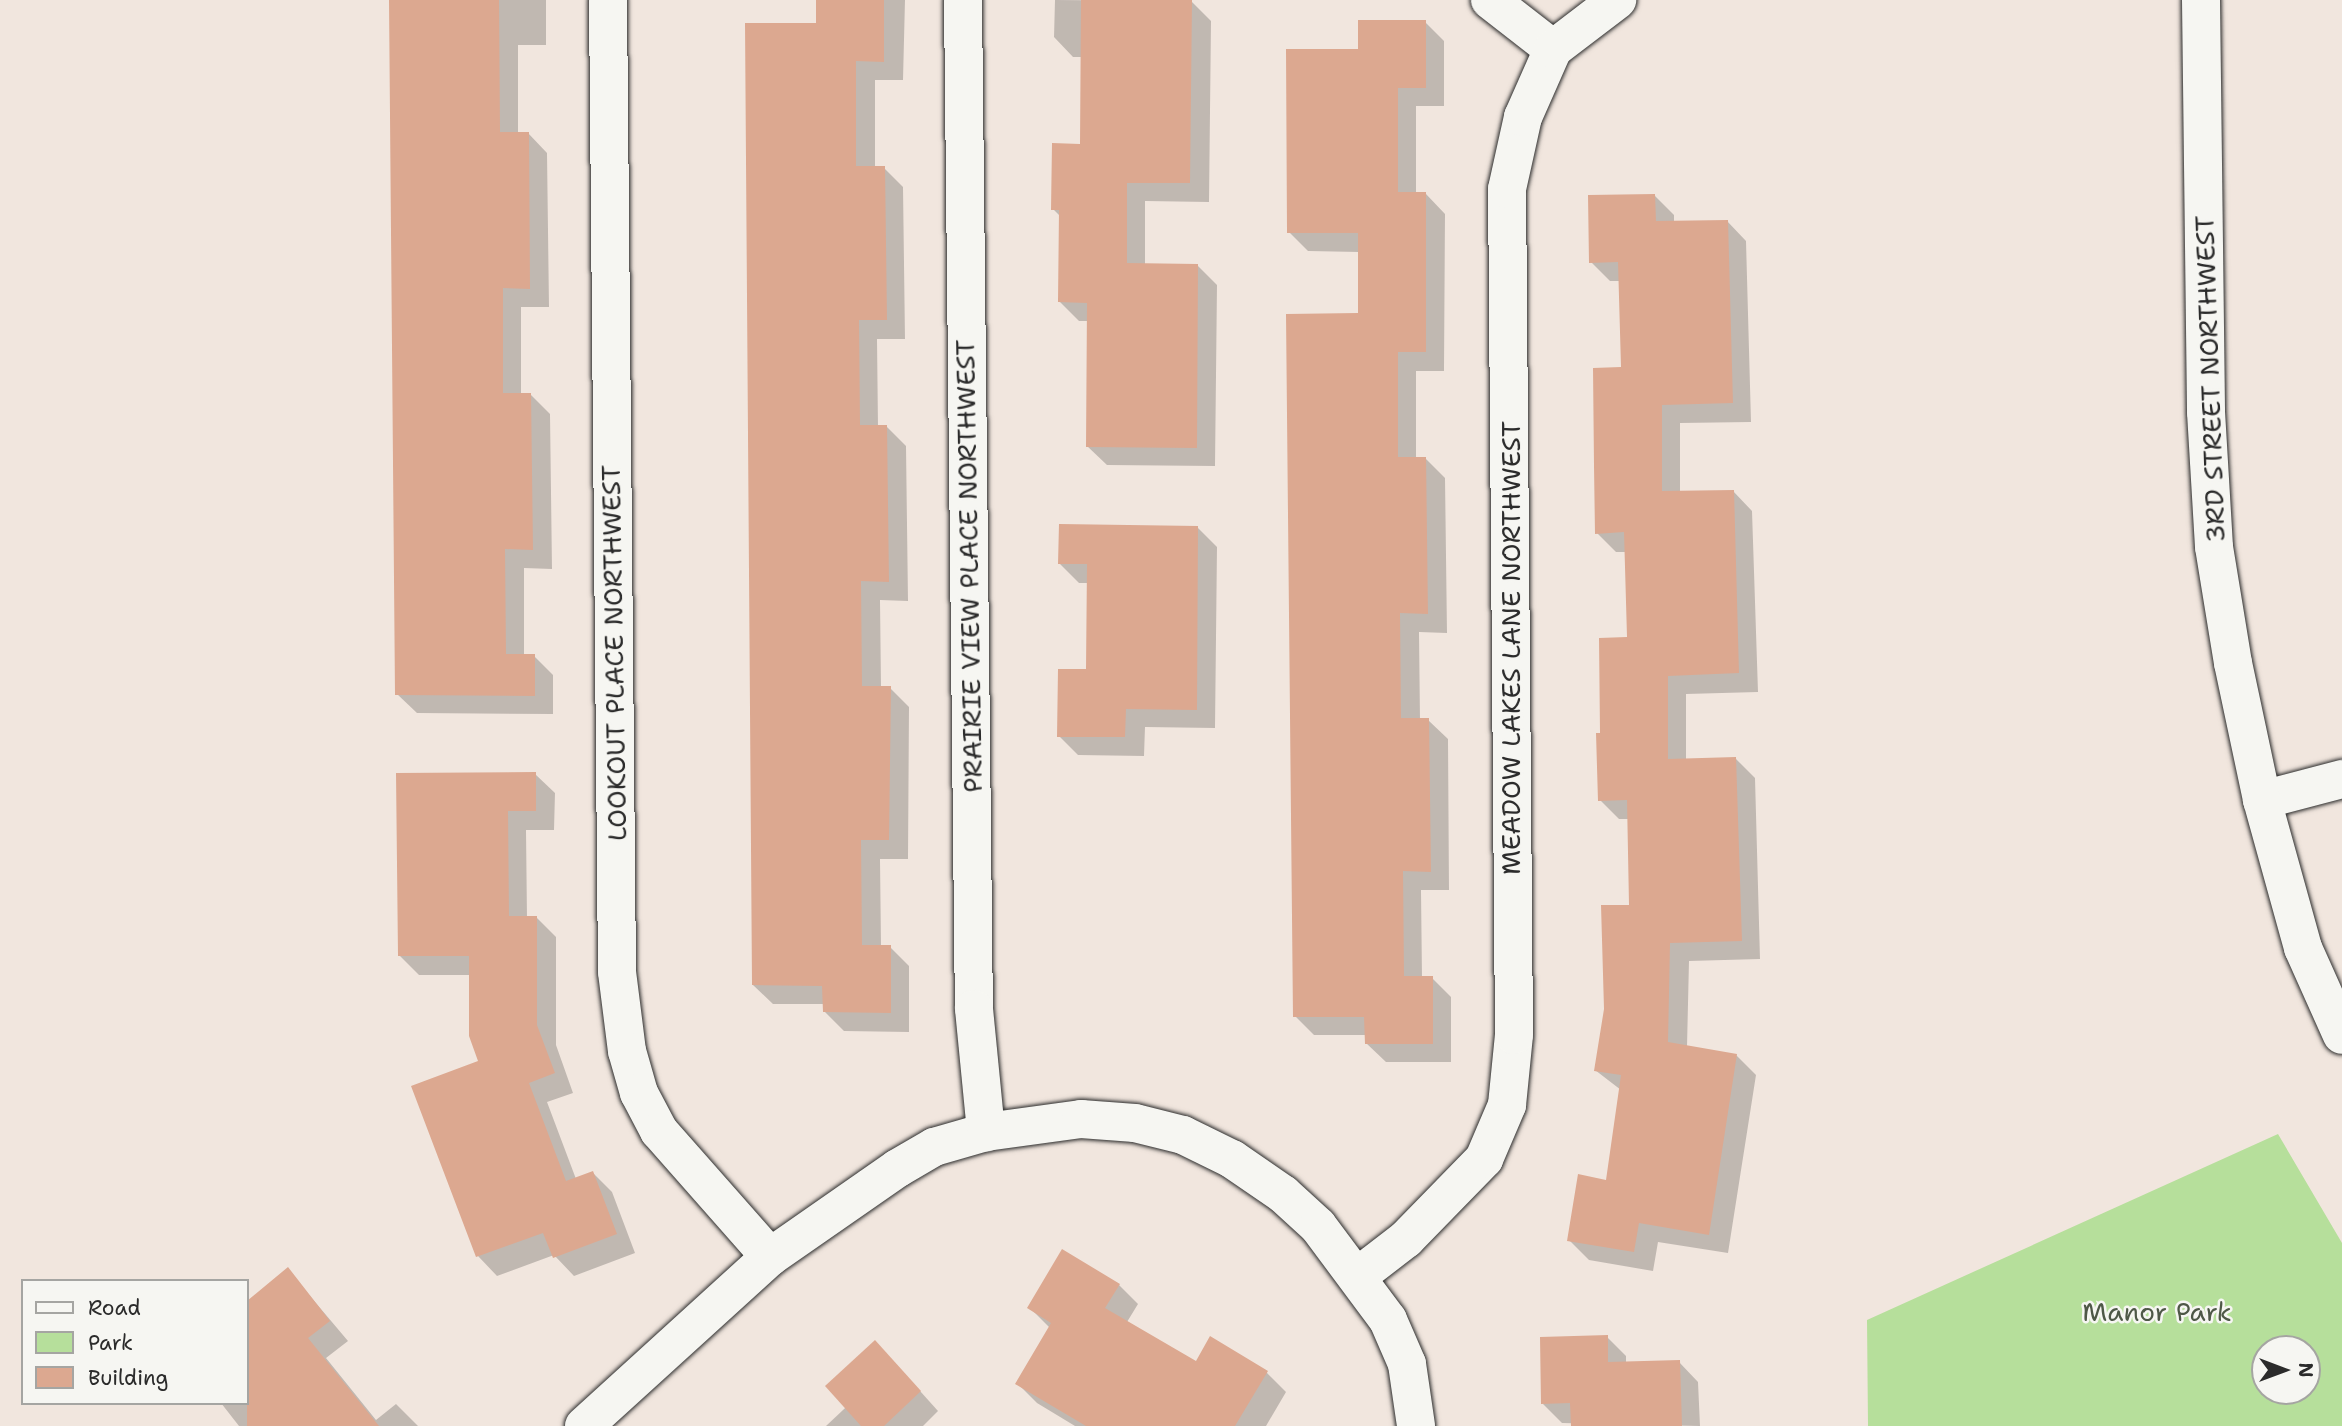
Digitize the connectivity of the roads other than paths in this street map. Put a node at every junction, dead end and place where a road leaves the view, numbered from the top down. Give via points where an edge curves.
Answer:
1 (608, 0) edge
2 (963, 0) edge
3 (1490, 0) edge
4 (1617, 0) edge
5 (2201, 0) edge
6 (1553, 49) junction
7 (2342, 779) edge
8 (2262, 800) junction
9 (2342, 1035) edge
10 (986, 1132) junction
11 (770, 1257) junction
12 (1358, 1276) junction
13 (584, 1426) edge
14 (1416, 1426) edge

1 - 11 street, LOOKOUT PLACE NORTHWEST via 617,972 639,1093 659,1131
2 - 10 street, PRAIRIE VIEW PLACE NORTHWEST via 974,1009
3 - 6 street
4 - 6 street, MEADOW LAKES LANE NORTHWEST
5 - 8 street, 3RD STREET NORTHWEST via 2206,412 2214,547
6 - 12 street, MEADOW LAKES LANE NORTHWEST via 1523,117 1507,189 1514,1035 1507,1105 1484,1159 1406,1239
7 - 8 street
8 - 9 street, 3RD STREET NORTHWEST via 2303,948
10 - 11 street via 934,1147
10 - 12 street via 1081,1119 1135,1123 1184,1135 1232,1159 1283,1194 1318,1226
11 - 13 street
12 - 14 street via 1388,1320 1407,1364

